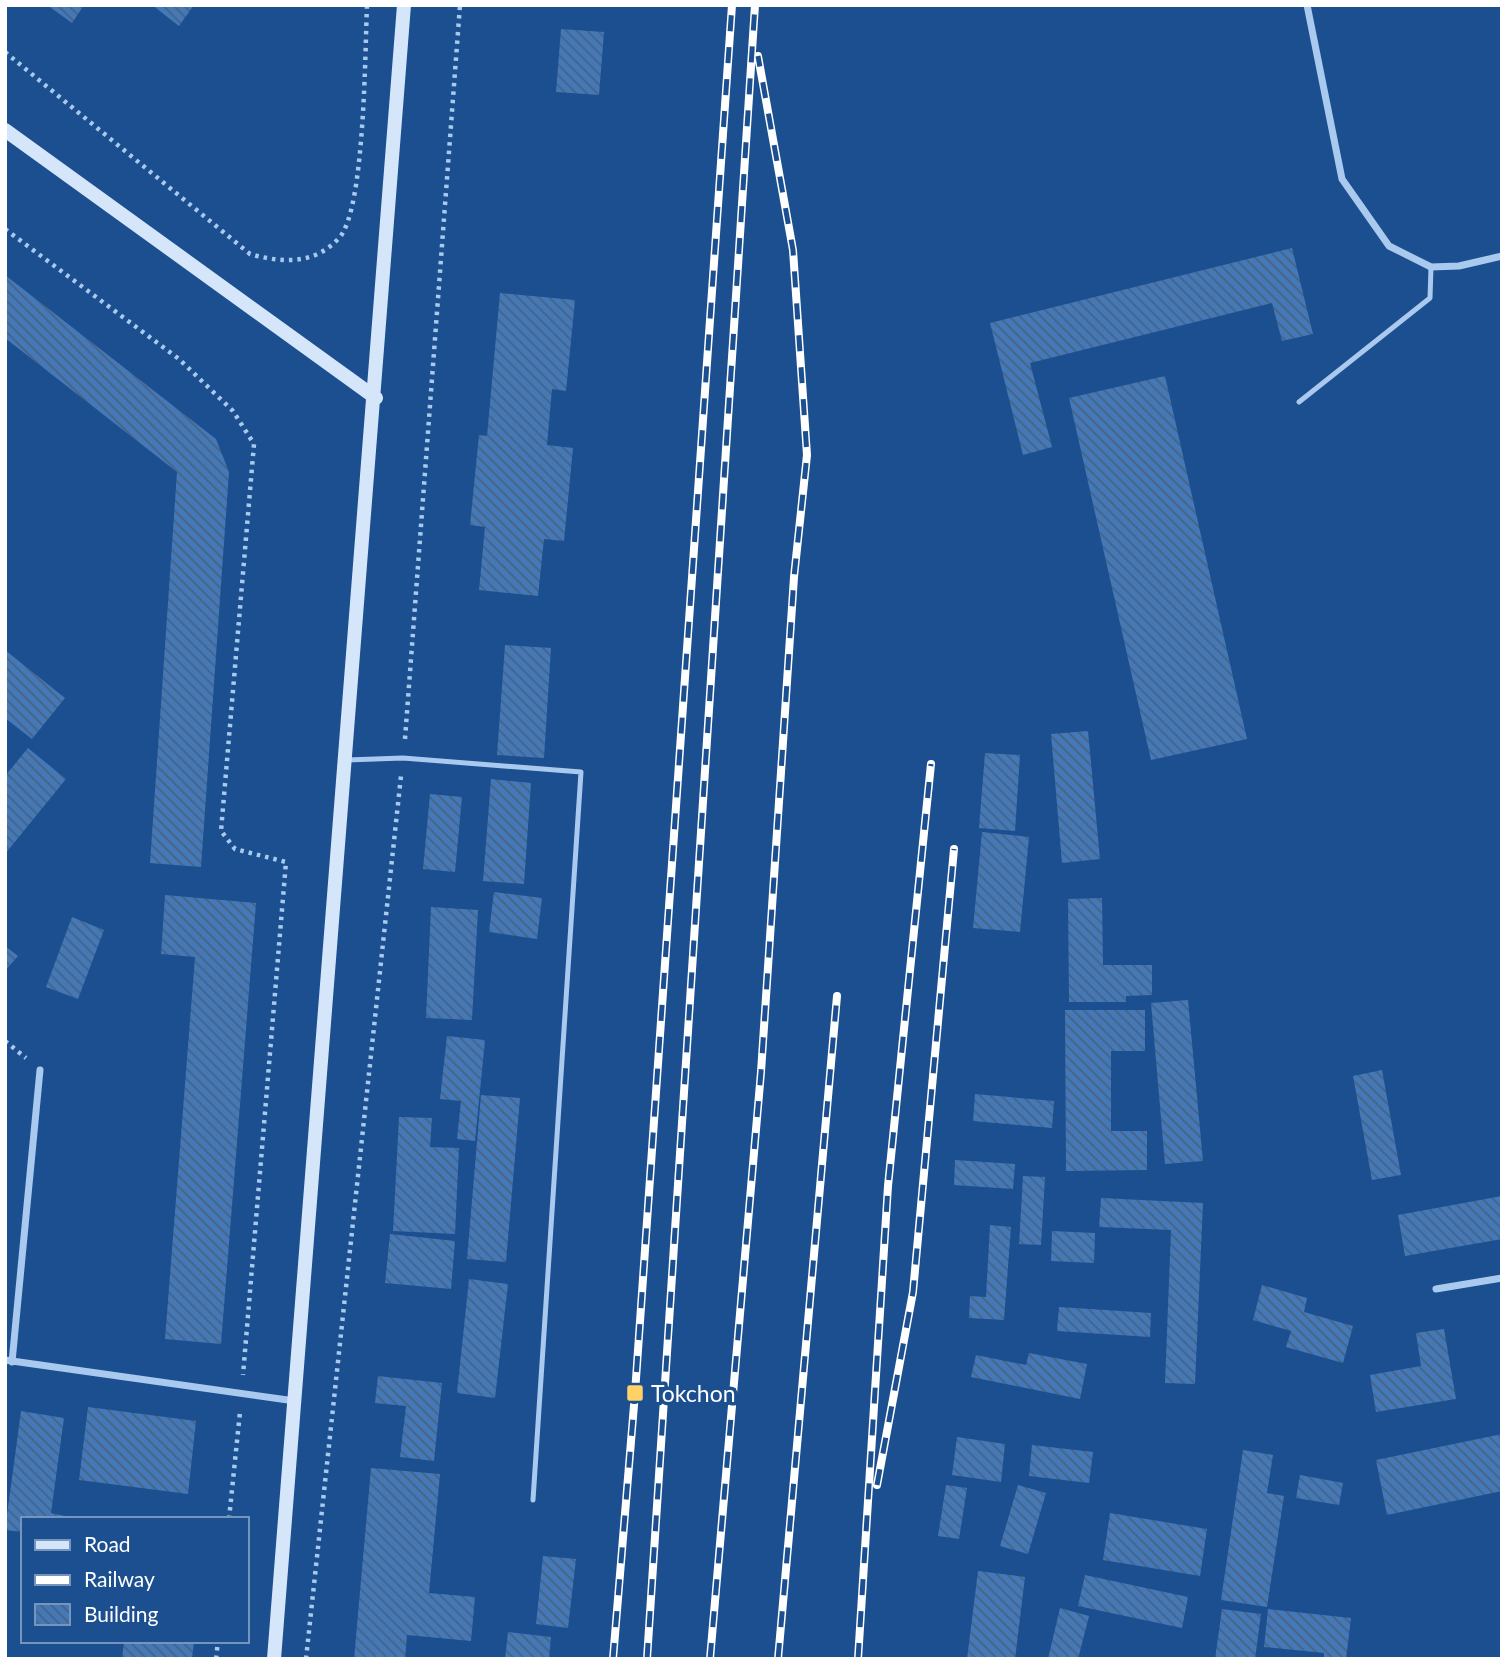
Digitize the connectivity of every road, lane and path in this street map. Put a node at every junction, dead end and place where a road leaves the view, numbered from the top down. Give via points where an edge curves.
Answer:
1 (367, 5) edge
2 (404, 5) edge
3 (460, 5) edge
4 (1307, 5) edge
5 (5, 52) edge
6 (5, 130) edge
7 (5, 229) edge
8 (1502, 256) edge
9 (1431, 267) junction
10 (376, 398) junction
11 (1298, 402) dead end
12 (403, 758) junction
13 (347, 760) junction
14 (40, 1070) dead end
15 (1502, 1278) edge
16 (1436, 1289) dead end
17 (9, 1361) edge
18 (242, 1395) junction
19 (296, 1401) junction
20 (533, 1500) dead end
21 (229, 1517) edge
22 (274, 1659) edge
23 (306, 1659) edge

1 - 5 path via 358,187 341,237 310,258 278,262 250,254
2 - 10 main road
3 - 12 path
4 - 9 street via 1342,179 1389,246
6 - 10 main road
7 - 18 path via 179,359 233,411 254,444 221,831 235,849 286,862
8 - 9 street
9 - 11 lane via 1430,298
10 - 13 main road
12 - 13 lane
12 - 20 lane via 581,772
12 - 23 path
13 - 19 main road
14 - 17 street
15 - 16 street
17 - 18 street
18 - 19 street
18 - 21 path
19 - 22 main road

